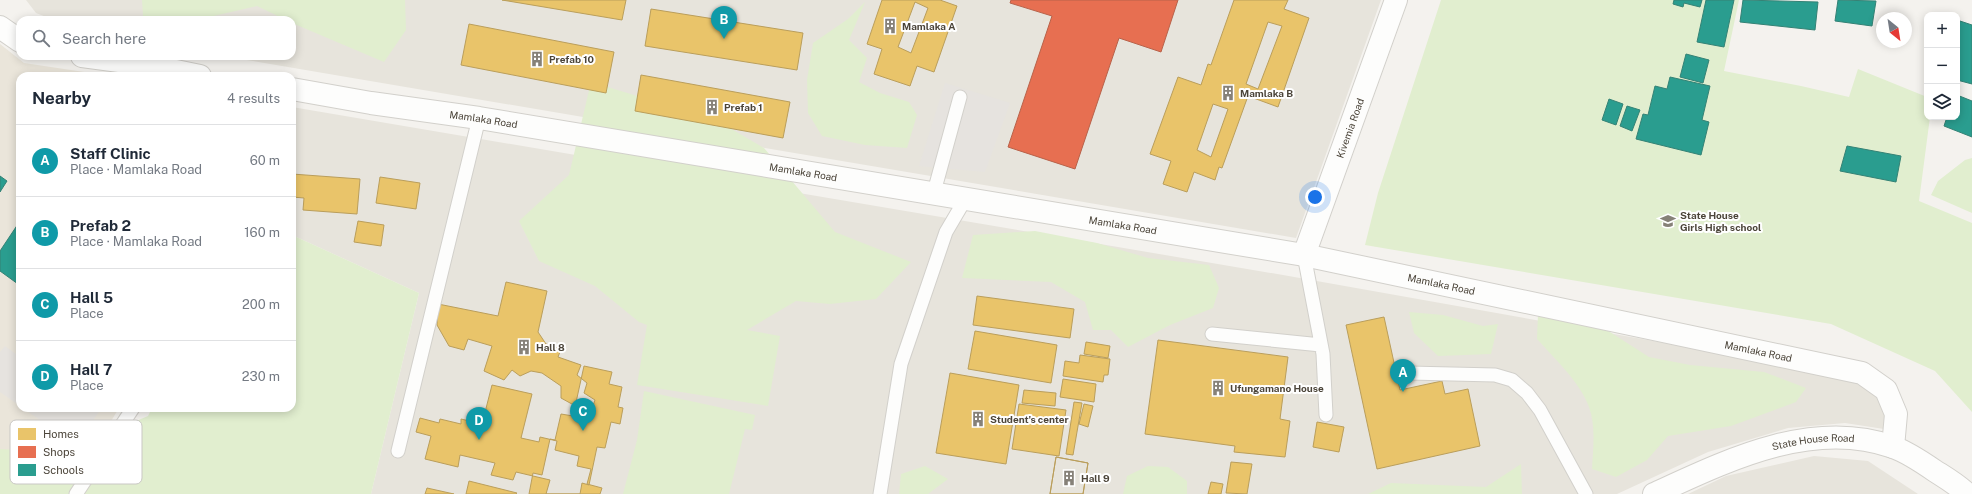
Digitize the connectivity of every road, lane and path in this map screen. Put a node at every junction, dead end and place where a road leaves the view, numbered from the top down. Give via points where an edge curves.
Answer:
1 (1396, 0) edge
2 (0, 27) edge
3 (16, 38) edge
4 (112, 60) edge
5 (181, 72) edge
6 (296, 90) edge
7 (960, 97) dead end
8 (479, 118) junction
9 (934, 192) junction
10 (966, 198) junction
11 (1304, 255) junction
12 (1212, 334) dead end
13 (1321, 346) junction
14 (1409, 373) dead end
15 (1326, 415) dead end
16 (1893, 447) junction
17 (398, 451) dead end
18 (83, 484) edge
19 (76, 494) edge
20 (880, 494) edge
21 (1586, 494) edge
22 (1654, 494) edge
23 (1967, 494) edge

1 - 11 street, Kivemia Road
2 - 3 street
4 - 5 street
6 - 8 street, Mamlaka Road
7 - 9 lane
8 - 9 street, Mamlaka Road
8 - 17 lane
9 - 10 street, Mamlaka Road
10 - 11 street, Mamlaka Road
10 - 20 lane via 946,232 902,364
11 - 13 lane
11 - 16 street, Mamlaka Road via 1862,373 1886,390 1896,414
12 - 13 lane
13 - 15 lane
14 - 21 lane via 1495,375 1512,380 1527,393 1540,410
16 - 22 street, State House Road via 1846,437 1800,441 1753,452
16 - 23 street, State House Road via 1924,464
18 - 19 lane

